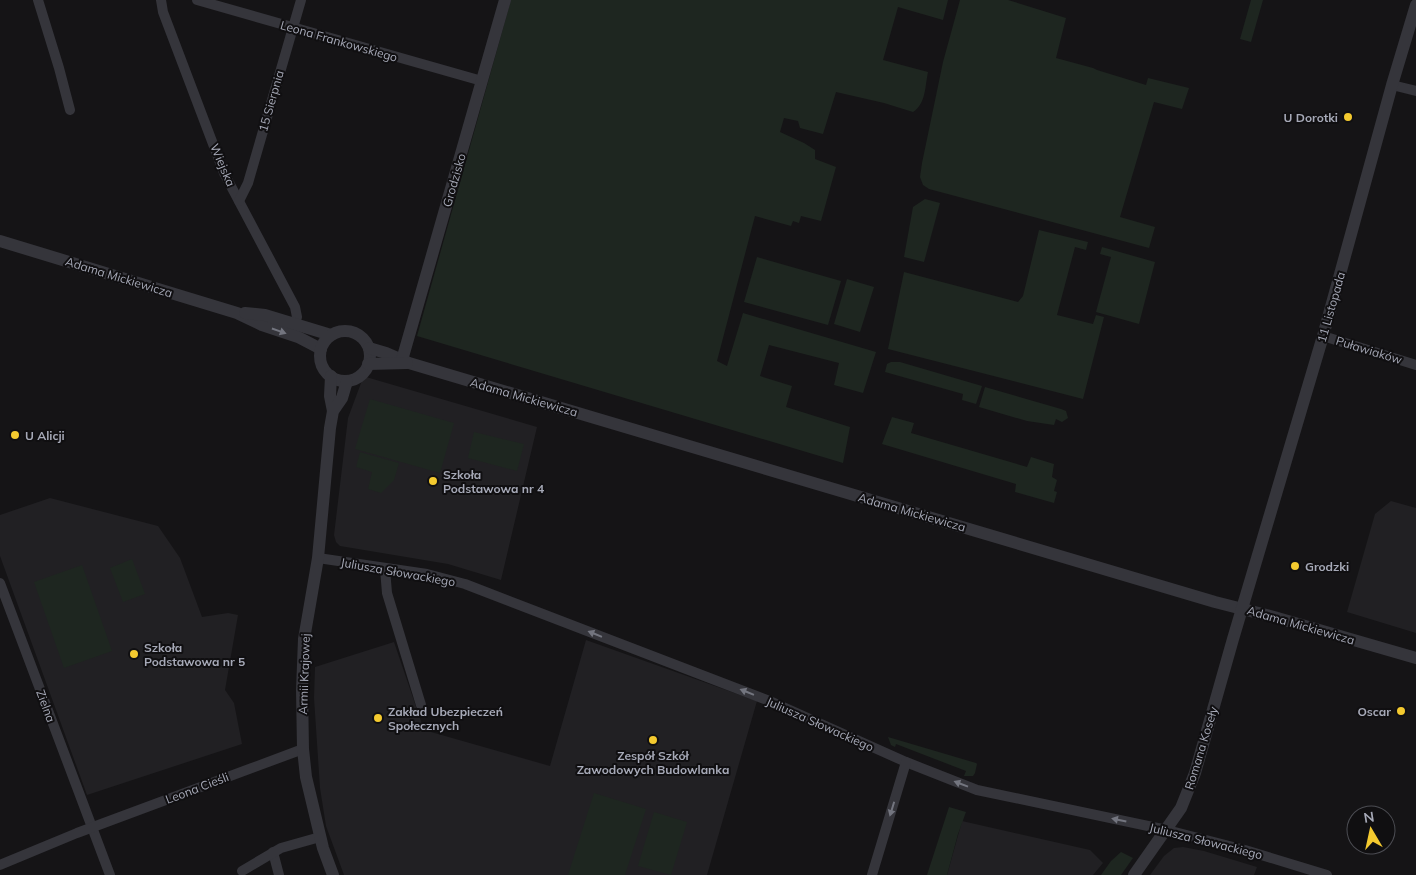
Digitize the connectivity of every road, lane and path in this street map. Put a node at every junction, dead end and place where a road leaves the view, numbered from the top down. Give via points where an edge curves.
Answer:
1 (38, 0) edge
2 (161, 0) edge
3 (197, 0) edge
4 (300, 0) edge
5 (505, 0) edge
6 (1416, 5) edge
7 (293, 27) junction
8 (482, 81) junction
9 (1392, 84) junction
10 (1416, 91) edge
11 (70, 110) dead end
12 (239, 201) junction
13 (0, 242) edge
14 (238, 313) junction
15 (294, 324) junction
16 (331, 335) junction
17 (1323, 336) junction
18 (369, 348) junction
19 (321, 349) junction
20 (406, 361) junction
21 (368, 364) junction
22 (1416, 365) edge
23 (331, 376) junction
24 (347, 381) junction
25 (334, 411) junction
26 (318, 558) junction
27 (385, 569) junction
28 (0, 583) edge
29 (1242, 609) junction
30 (1416, 658) edge
31 (421, 705) dead end
32 (303, 749) junction
33 (906, 762) junction
34 (91, 828) junction
35 (1167, 830) junction
36 (320, 837) junction
37 (273, 852) junction
38 (0, 865) edge
39 (242, 871) dead end
40 (110, 875) edge
41 (279, 875) edge
42 (333, 875) edge
43 (872, 875) edge
44 (1134, 875) edge
45 (1327, 875) edge

1 - 11 street
2 - 12 street, Wiejska via 224,173
3 - 7 street, Leona Frankowskiego
4 - 7 street, 15 Sierpnia
5 - 8 street, Grodzisko
6 - 9 street, 11 Listopada
7 - 8 street, Leona Frankowskiego
7 - 12 street, 15 Sierpnia via 248,183
8 - 20 street, Grodzisko
9 - 10 street
9 - 17 street, 11 Listopada
12 - 15 street, Wiejska via 295,307 297,317
13 - 14 street, Adama Mickiewicza
14 - 15 street, Adama Mickiewicza via 265,315
14 -> 19 street, Adama Mickiewicza
15 - 16 street, Adama Mickiewicza
16 - 18 street via 344,331 356,333
16 - 19 street
17 - 22 street, Puławiaków
17 - 29 street, 11 Listopada
18 - 20 street, Adama Mickiewicza
18 - 21 street
19 - 23 street via 322,364
20 - 21 street, Adama Mickiewicza
20 - 29 street, Adama Mickiewicza
21 - 24 street via 364,372
23 - 24 street
23 - 25 street, Armii Krajowej via 330,396
24 - 25 street, Armii Krajowej
25 - 26 street, Armii Krajowej
26 - 27 street, Juliusza Słowackiego
26 - 32 street, Armii Krajowej via 304,639
27 - 31 street via 387,593
33 -> 27 street, Juliusza Słowackiego via 772,702 502,597 427,574
28 - 34 street, Zielna
29 - 30 street, Adama Mickiewicza
29 - 35 street, Romana Koseły via 1195,773 1181,808
32 - 34 street, Leona Cieśli
32 - 36 street, Armii Krajowej
35 -> 33 street, Juliusza Słowackiego via 977,790
33 -> 43 street
34 - 38 street, Leona Cieśli
34 - 40 street
35 - 44 street, Romana Koseły
35 - 45 street, Juliusza Słowackiego
36 - 37 street
36 - 42 street, Armii Krajowej
37 - 39 street
37 - 41 street

